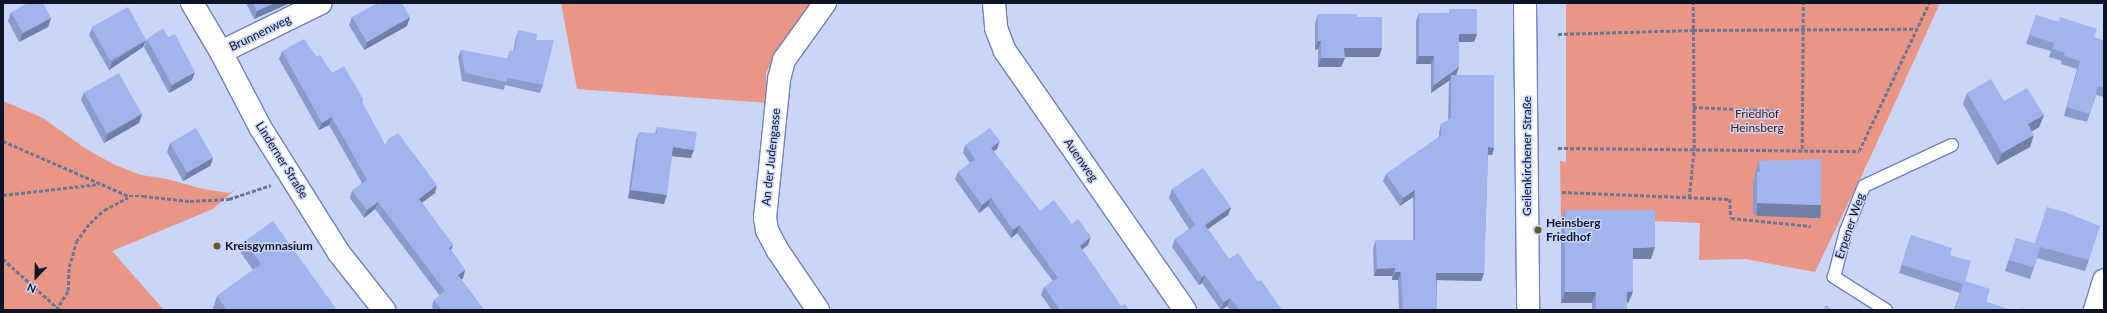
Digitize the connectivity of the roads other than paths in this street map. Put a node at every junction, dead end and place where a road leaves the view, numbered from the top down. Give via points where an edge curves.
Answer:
1 (192, 3) edge
2 (321, 3) edge
3 (825, 3) edge
4 (994, 3) edge
5 (1525, 3) edge
6 (221, 52) junction
7 (1952, 145) dead end
8 (2104, 280) edge
9 (384, 310) edge
10 (818, 310) edge
11 (1185, 310) edge
12 (1528, 310) edge
13 (1886, 310) edge
14 (2095, 310) edge

1 - 6 street, Linderner Straße
2 - 6 street, Brunnenweg
3 - 10 street, An der Judengasse via 784,60 779,80 765,218 767,230 778,251
4 - 11 street, Auenweg via 996,28 1005,51
5 - 12 street, Geilenkirchener Straße
6 - 9 street, Linderner Straße via 260,127 339,253
7 - 13 lane, Erpener Weg via 1864,186 1846,231 1834,277
8 - 14 street

